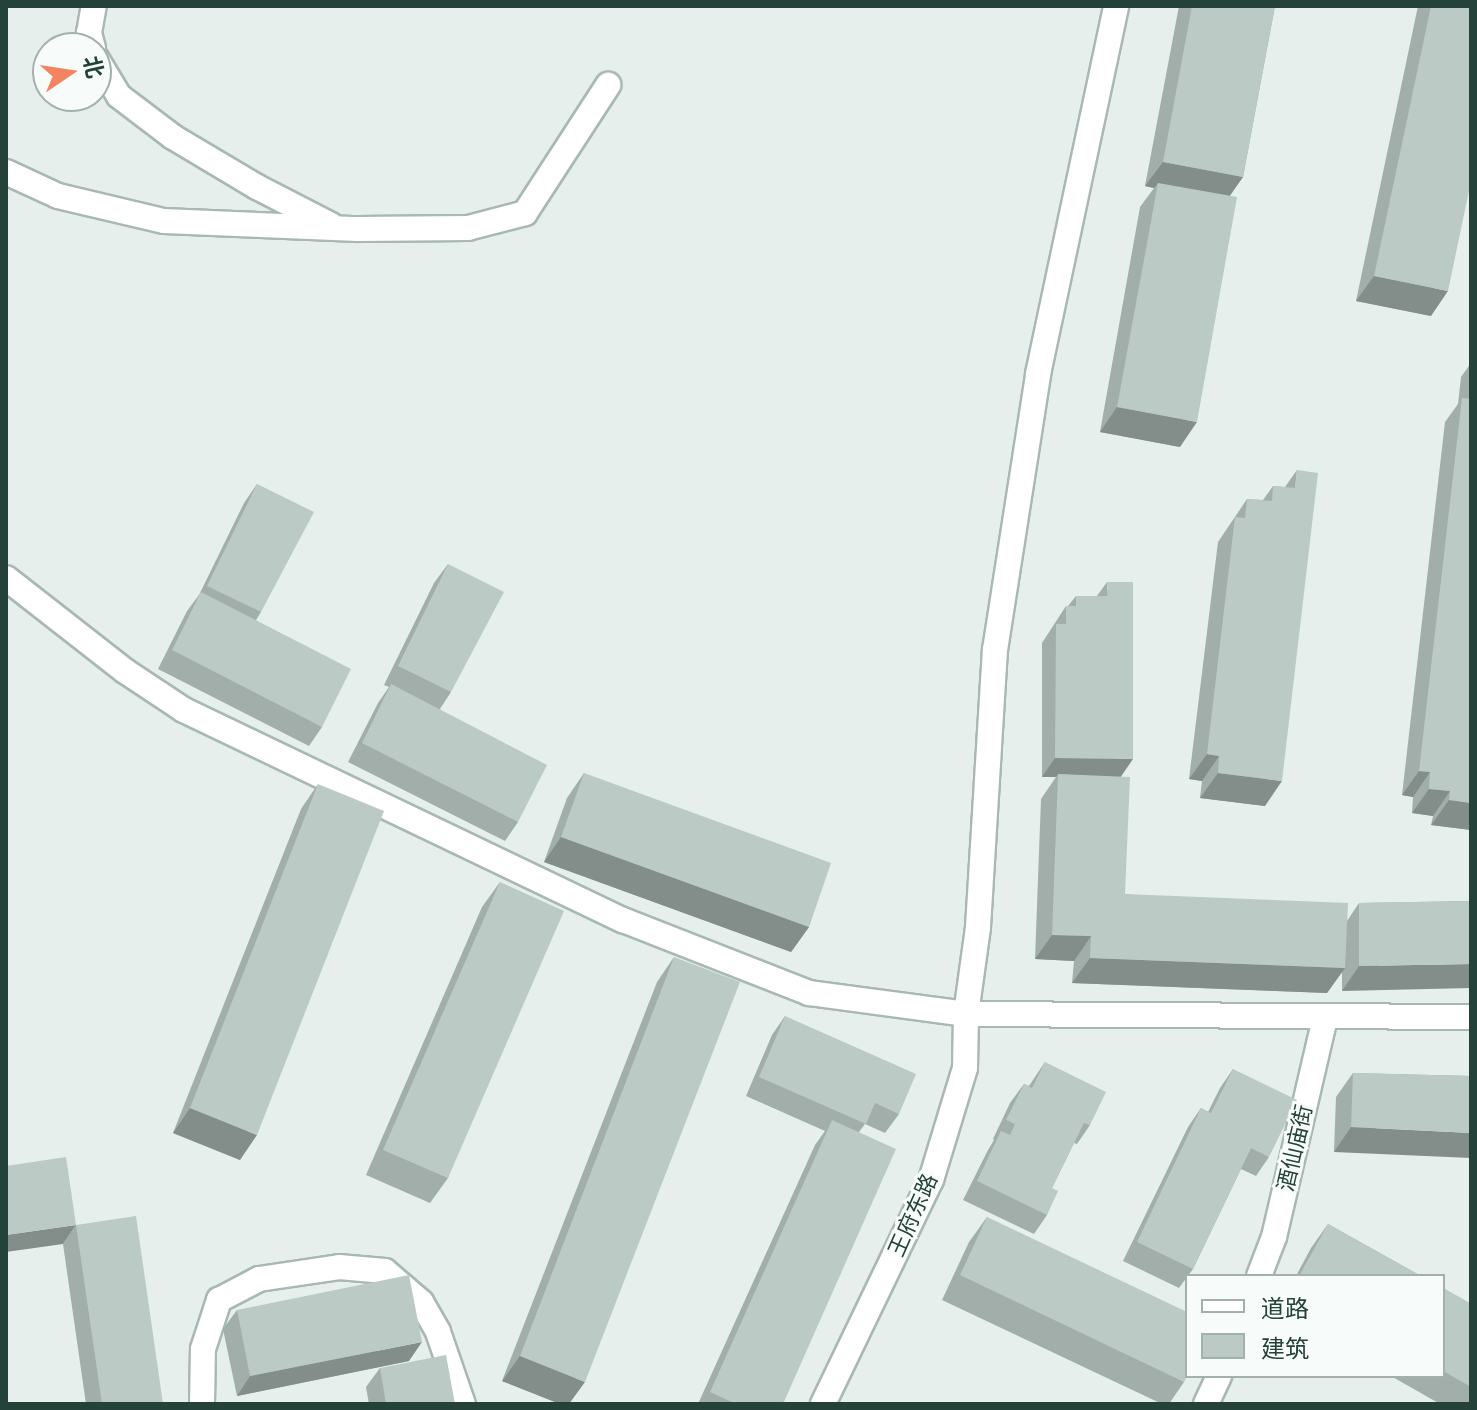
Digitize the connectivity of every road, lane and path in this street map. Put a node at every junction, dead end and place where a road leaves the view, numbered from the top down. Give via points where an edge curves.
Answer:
1 (94, 6) edge
2 (1116, 6) edge
3 (89, 32) edge
4 (112, 84) edge
5 (608, 85) dead end
6 (6, 172) edge
7 (338, 228) junction
8 (6, 578) edge
9 (966, 1014) junction
10 (1471, 1017) edge
11 (1325, 1018) junction
12 (1260, 1274) edge
13 (1218, 1378) edge
14 (202, 1404) edge
15 (463, 1404) edge
16 (823, 1404) edge
17 (1206, 1404) edge

1 - 3 street
2 - 9 street, 王府东路 via 1038,374 995,650 978,927
4 - 7 street via 119,96 173,137
5 - 7 street via 525,213 468,228
6 - 7 street via 58,196 164,221
8 - 9 street via 184,710 623,920 809,993
9 - 11 street
9 - 16 street, 王府东路 via 965,1068 931,1180
10 - 11 street
11 - 12 street, 酒仙庙街 via 1274,1237
13 - 17 street
14 - 15 street via 203,1349 219,1300 259,1279 339,1267 385,1271 421,1302 438,1332

